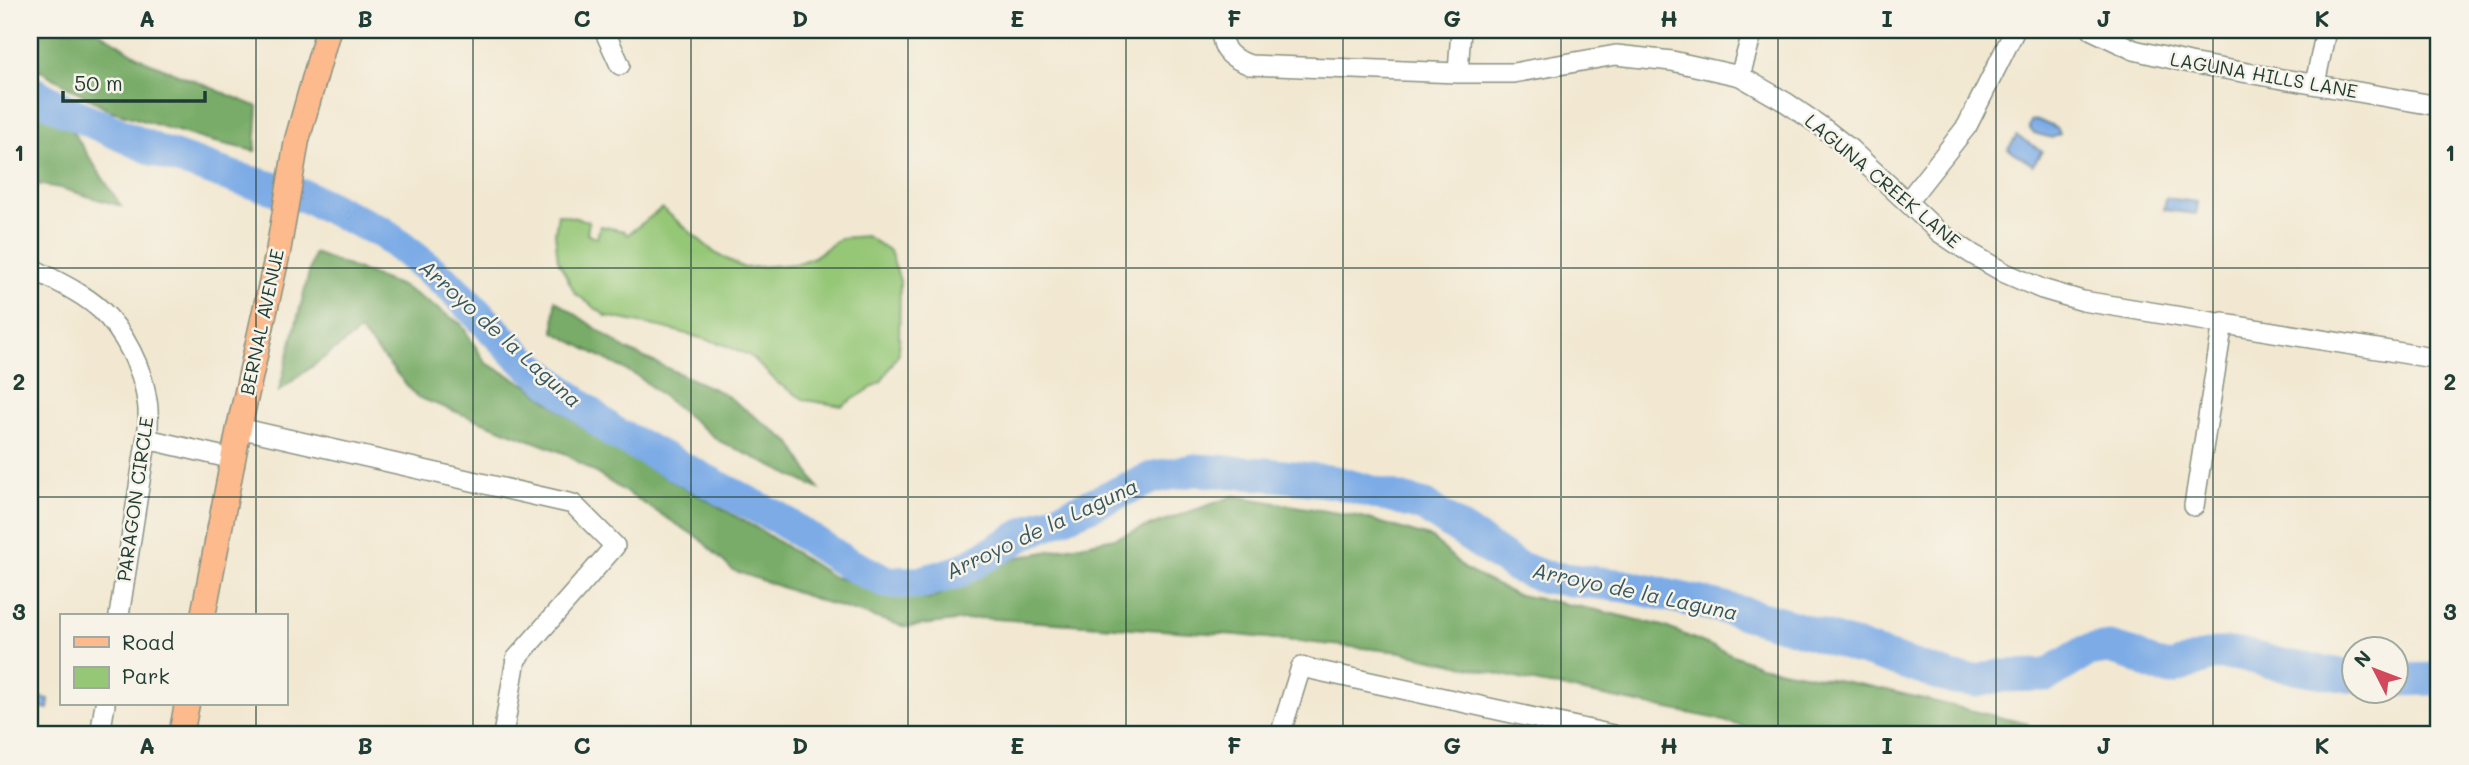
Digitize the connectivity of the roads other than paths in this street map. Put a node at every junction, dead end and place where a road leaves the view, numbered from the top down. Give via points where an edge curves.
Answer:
1 (328, 30) edge
2 (604, 30) edge
3 (1221, 30) edge
4 (1461, 30) edge
5 (1753, 30) edge
6 (2015, 30) edge
7 (2092, 30) edge
8 (2326, 30) edge
9 (621, 65) dead end
10 (1458, 74) junction
11 (1740, 76) junction
12 (2315, 84) junction
13 (2439, 106) edge
14 (1907, 202) junction
15 (30, 267) edge
16 (2224, 323) junction
17 (2439, 359) edge
18 (239, 428) junction
19 (147, 439) junction
20 (233, 459) junction
21 (2194, 506) dead end
22 (119, 614) edge
23 (203, 614) edge
24 (105, 706) edge
25 (187, 706) edge
26 (100, 735) edge
27 (181, 735) edge
28 (503, 735) edge
29 (1280, 735) edge
30 (1613, 735) edge

1 - 18 main road, BERNAL AVENUE via 297,140
2 - 9 street
3 - 10 street, LAGUNA CREEK LANE via 1224,49 1250,65
4 - 10 street
5 - 11 street
6 - 14 street via 1967,125
7 - 12 street, LAGUNA HILLS LANE via 2134,50
8 - 12 street
10 - 11 street, LAGUNA CREEK LANE via 1513,73 1616,55
11 - 14 street, LAGUNA CREEK LANE via 1822,127
12 - 13 street, LAGUNA HILLS LANE
14 - 16 street, LAGUNA CREEK LANE via 1972,254 2042,289 2083,301
15 - 19 street, PARAGON CIRCLE via 102,310 124,340 147,400
16 - 17 street, LAGUNA CREEK LANE
16 - 21 street
18 - 20 main road, BERNAL AVENUE
18 - 28 street via 573,504 615,546 516,659
19 - 20 street
19 - 22 street, PARAGON CIRCLE
20 - 23 main road, BERNAL AVENUE
24 - 26 street
25 - 27 main road
29 - 30 street via 1301,667

